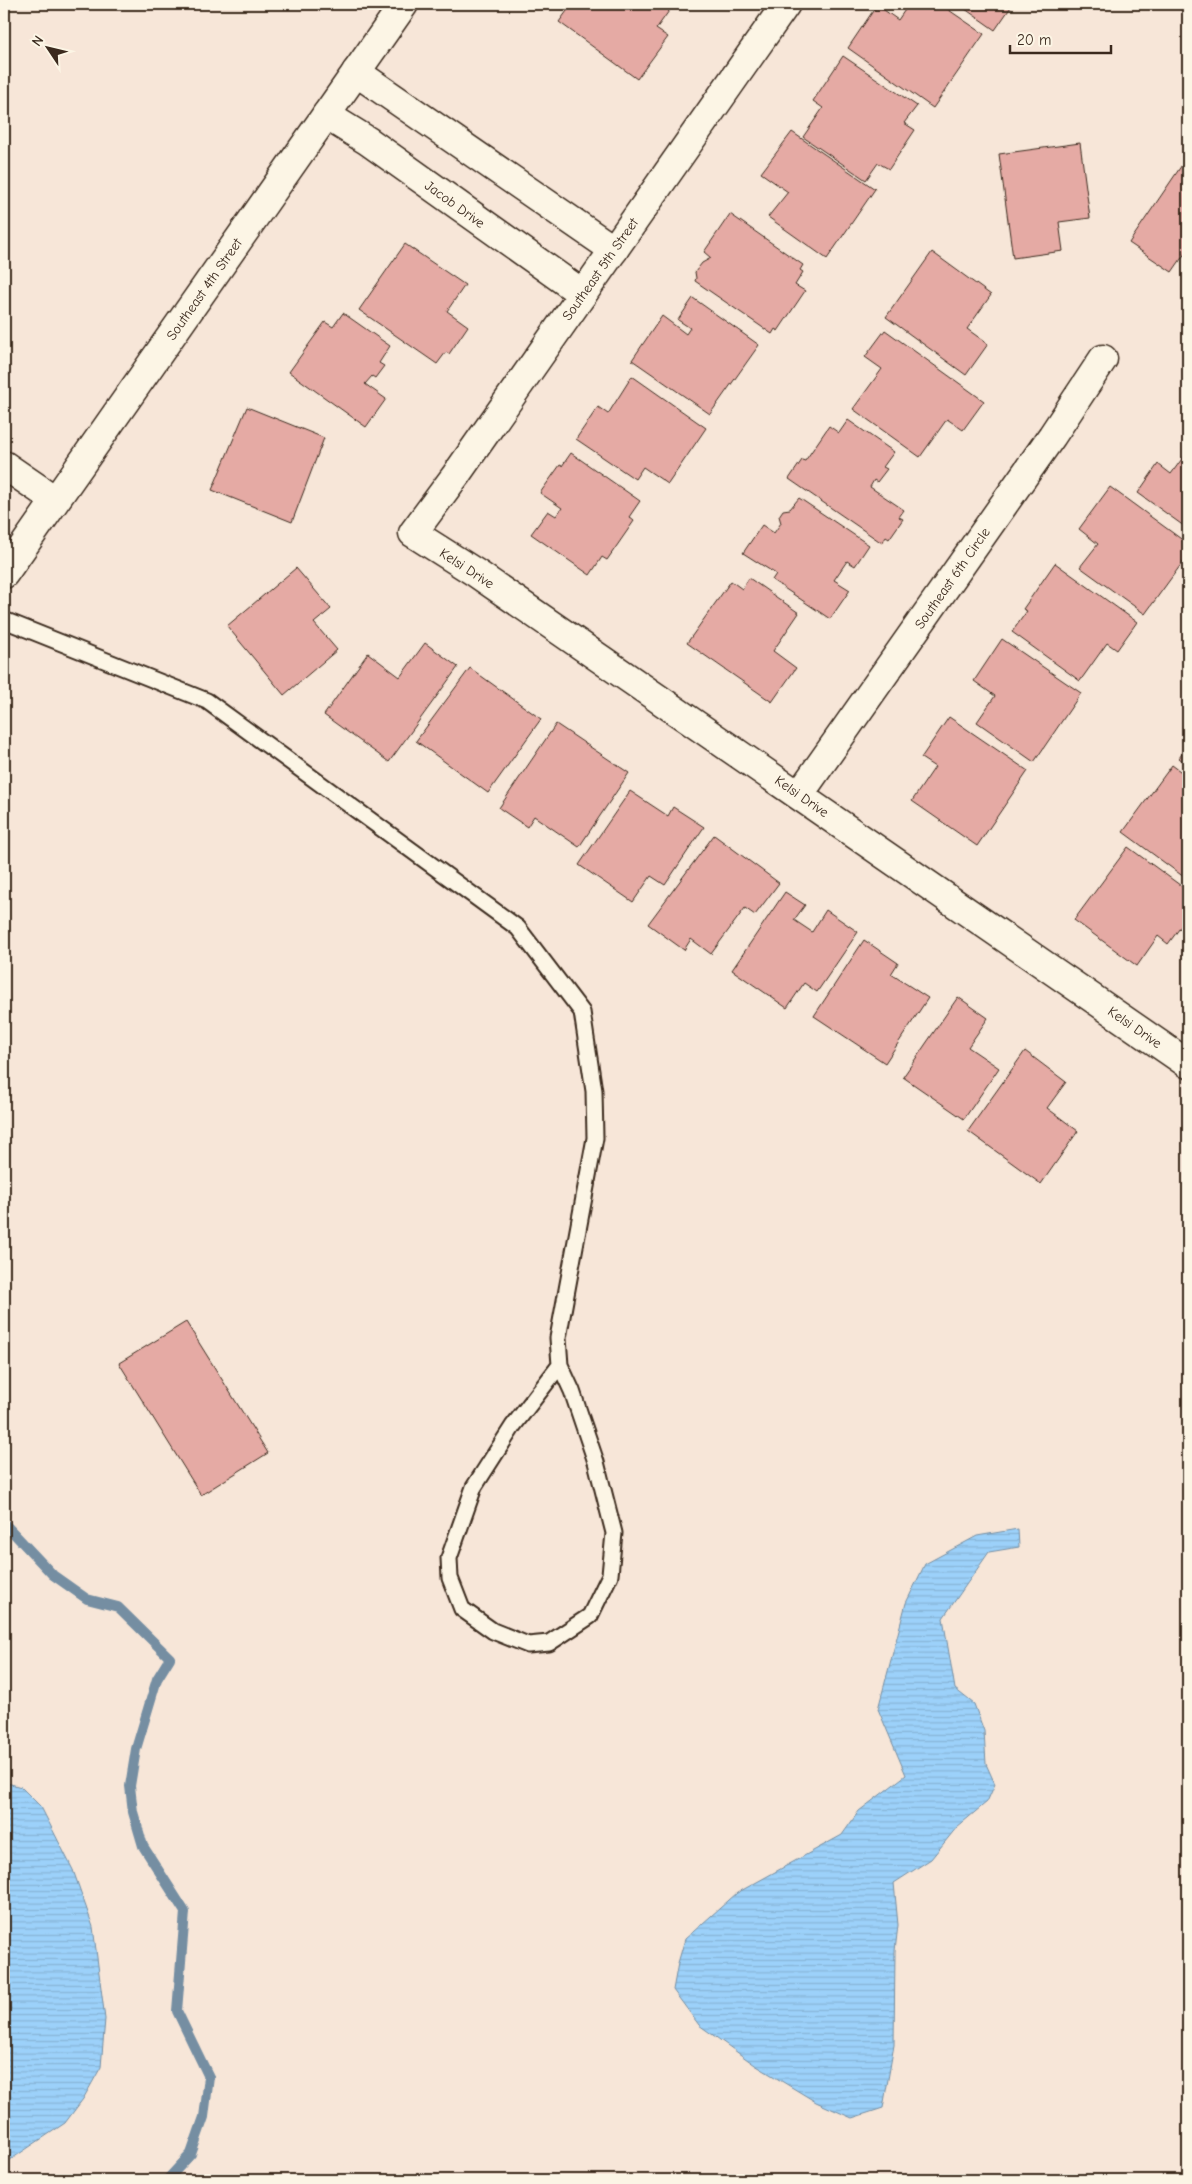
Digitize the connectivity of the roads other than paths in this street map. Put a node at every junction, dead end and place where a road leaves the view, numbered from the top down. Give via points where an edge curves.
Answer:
1 (404, 4) edge
2 (786, 4) edge
3 (356, 72) junction
4 (326, 115) junction
5 (614, 250) junction
6 (583, 294) junction
7 (1103, 359) dead end
8 (4, 465) edge
9 (55, 500) junction
10 (413, 533) joint
11 (4, 574) edge
12 (4, 620) edge
13 (799, 794) junction
14 (1186, 1058) edge
15 (560, 1365) junction

1 - 3 street, Southeast 4th Street
2 - 5 street, Southeast 5th Street
3 - 4 street, Southeast 4th Street
3 - 5 street
4 - 6 street, Jacob Drive via 368,141
4 - 9 street, Southeast 4th Street
5 - 6 street, Southeast 5th Street
6 - 10 street, Southeast 5th Street
7 - 13 street, Southeast 6th Circle
8 - 9 street
9 - 11 street, Southeast 4th Street
10 - 13 street, Kelsi Drive
12 - 15 lane via 207,702 518,928 582,1012 594,1091 595,1138 558,1338
13 - 14 street, Kelsi Drive
15 - 15 lane via 596,1462 614,1533 610,1575 590,1616 549,1643 528,1645 493,1631 462,1609 450,1578 449,1558 474,1487 513,1426

